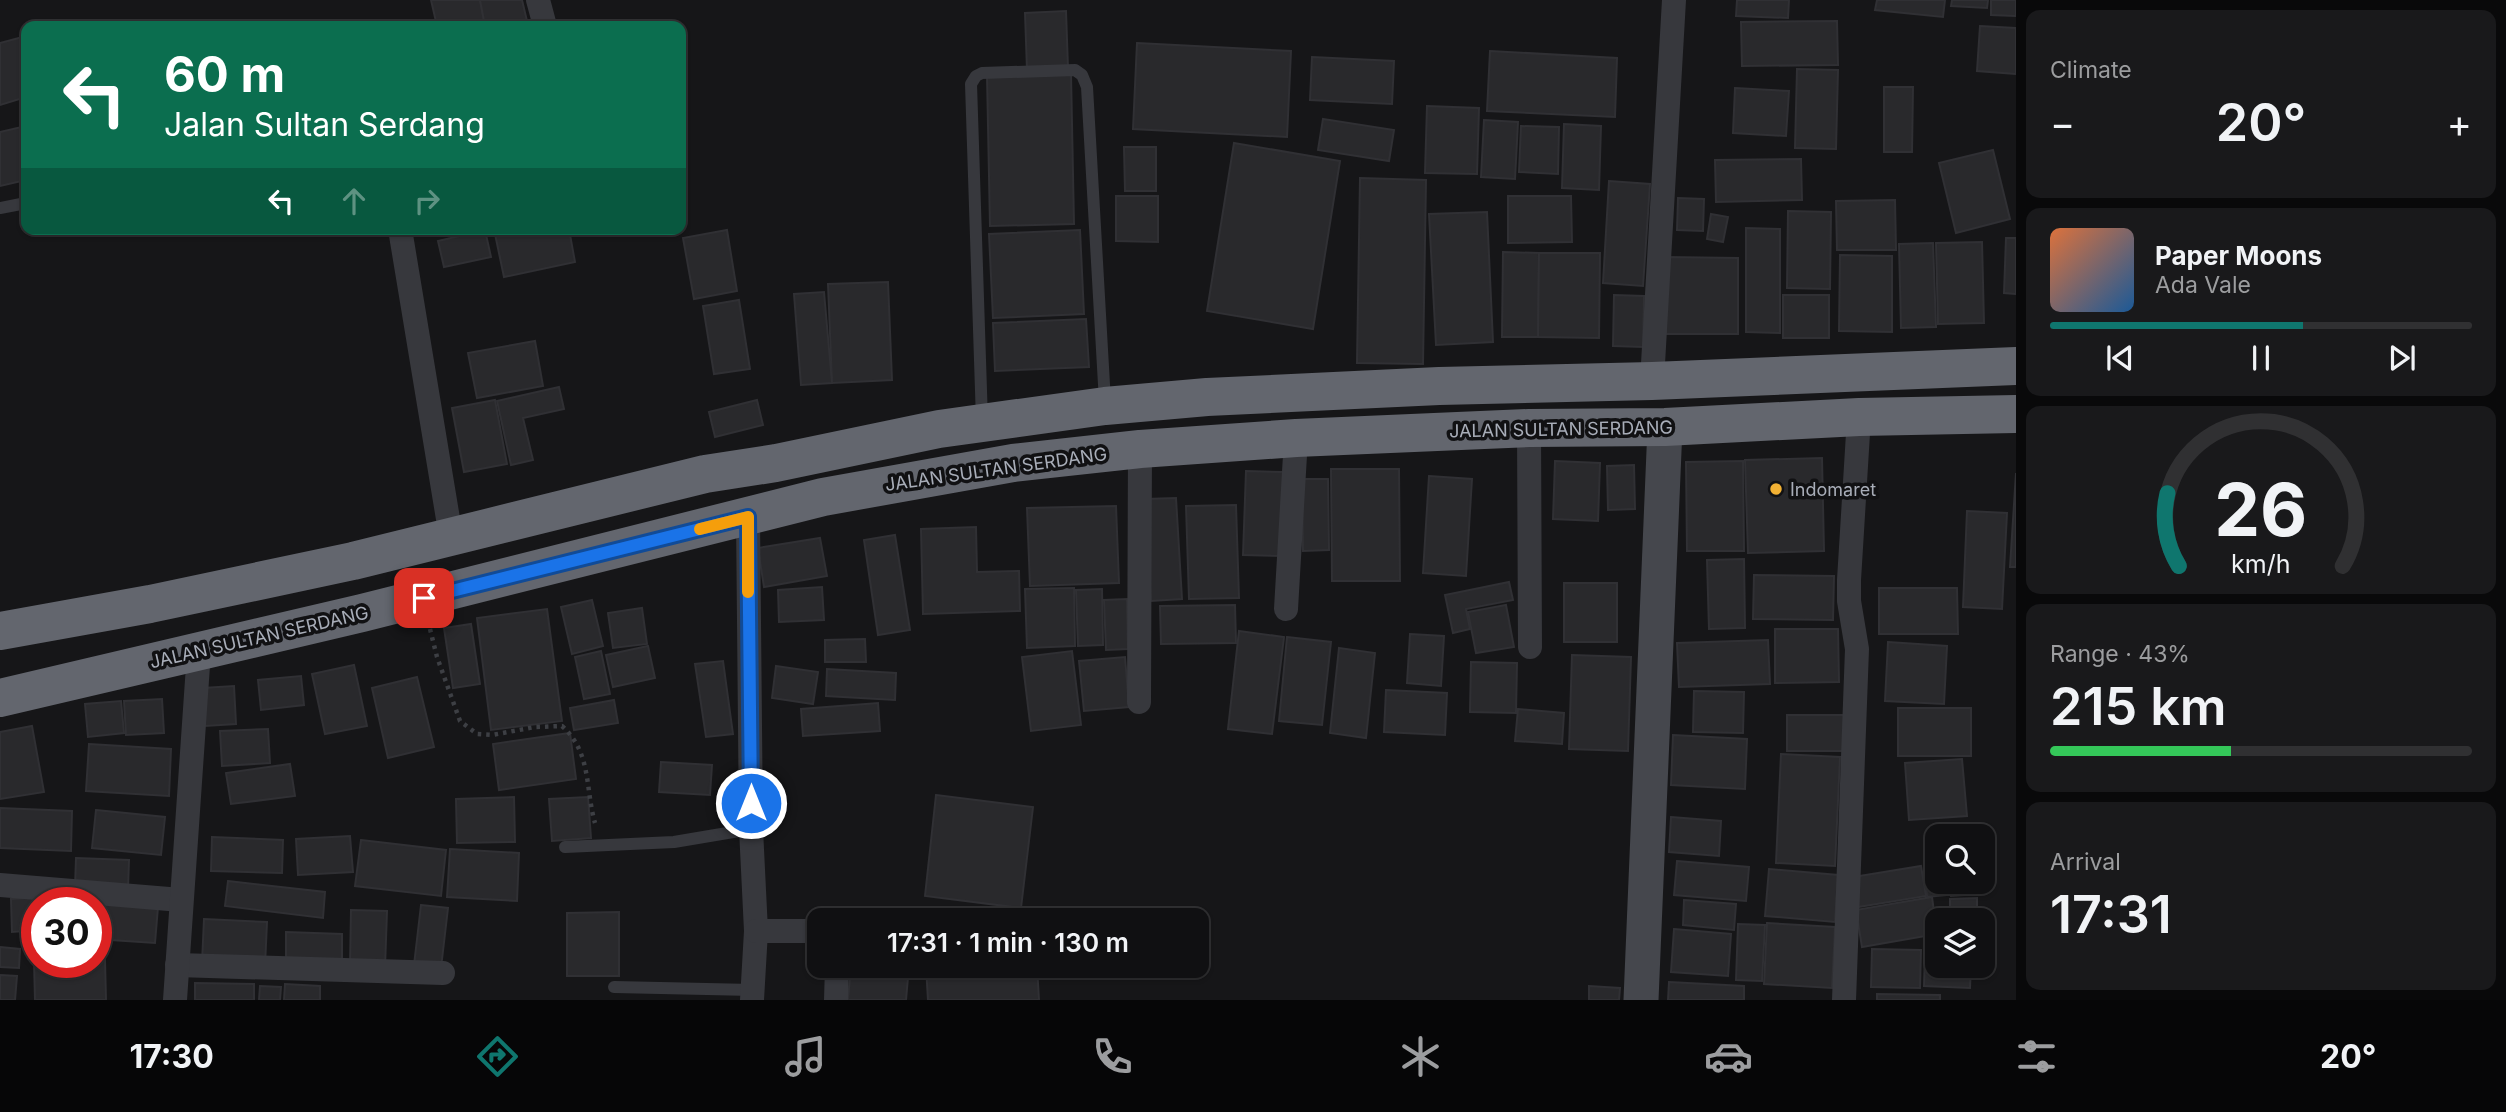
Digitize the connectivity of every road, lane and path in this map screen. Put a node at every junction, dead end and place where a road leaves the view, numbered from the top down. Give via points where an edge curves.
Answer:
1 (538, 0) edge
2 (1674, 0) edge
3 (544, 21) edge
4 (21, 204) edge
5 (0, 208) edge
6 (401, 235) edge
7 (2016, 366) edge
8 (1652, 381) junction
9 (1105, 406) junction
10 (2016, 414) edge
11 (1859, 417) junction
12 (982, 422) junction
13 (1665, 427) junction
14 (1530, 428) junction
15 (1296, 438) junction
16 (1139, 449) junction
17 (748, 517) junction
18 (451, 537) junction
19 (424, 598) junction
20 (1286, 609) dead end
21 (0, 631) edge
22 (1530, 647) dead end
23 (199, 651) junction
24 (0, 698) edge
25 (1139, 702) dead end
26 (751, 829) junction
27 (598, 845) junction
28 (565, 848) dead end
29 (0, 885) edge
30 (181, 900) junction
31 (756, 931) junction
32 (807, 931) edge
33 (177, 965) junction
34 (443, 973) dead end
35 (837, 978) edge
36 (614, 987) dead end
37 (753, 995) edge
38 (175, 1000) edge
39 (836, 1000) edge
40 (1641, 1000) edge
41 (1844, 1000) edge

1 - 3 street
2 - 8 street
4 - 5 lane
6 - 18 street
7 - 8 highway
8 - 9 highway via 1207,397
9 - 12 highway
9 - 12 lane via 1087,87 1075,70 982,73 971,85
10 - 11 highway, JALAN SULTAN SERDANG
11 - 13 highway, JALAN SULTAN SERDANG
11 - 41 street via 1849,580 1857,649
12 - 18 highway via 705,474
13 - 14 highway, JALAN SULTAN SERDANG
13 - 40 street
14 - 15 highway, JALAN SULTAN SERDANG
14 - 22 street
15 - 16 highway, JALAN SULTAN SERDANG
15 - 20 street
16 - 17 highway, JALAN SULTAN SERDANG via 964,471 823,497
16 - 25 street
17 - 19 highway, JALAN SULTAN SERDANG
17 - 26 street
18 - 21 highway via 150,604
19 - 23 highway, JALAN SULTAN SERDANG
19 - 27 path via 437,656 460,721 477,734 562,726 573,736 588,771
23 - 24 highway, JALAN SULTAN SERDANG
23 - 30 street
26 - 27 lane via 694,840
26 - 31 street
27 - 28 lane
29 - 30 street
30 - 33 street
31 - 32 street
31 - 37 street
33 - 34 street
33 - 38 street
35 - 39 street
36 - 37 lane

